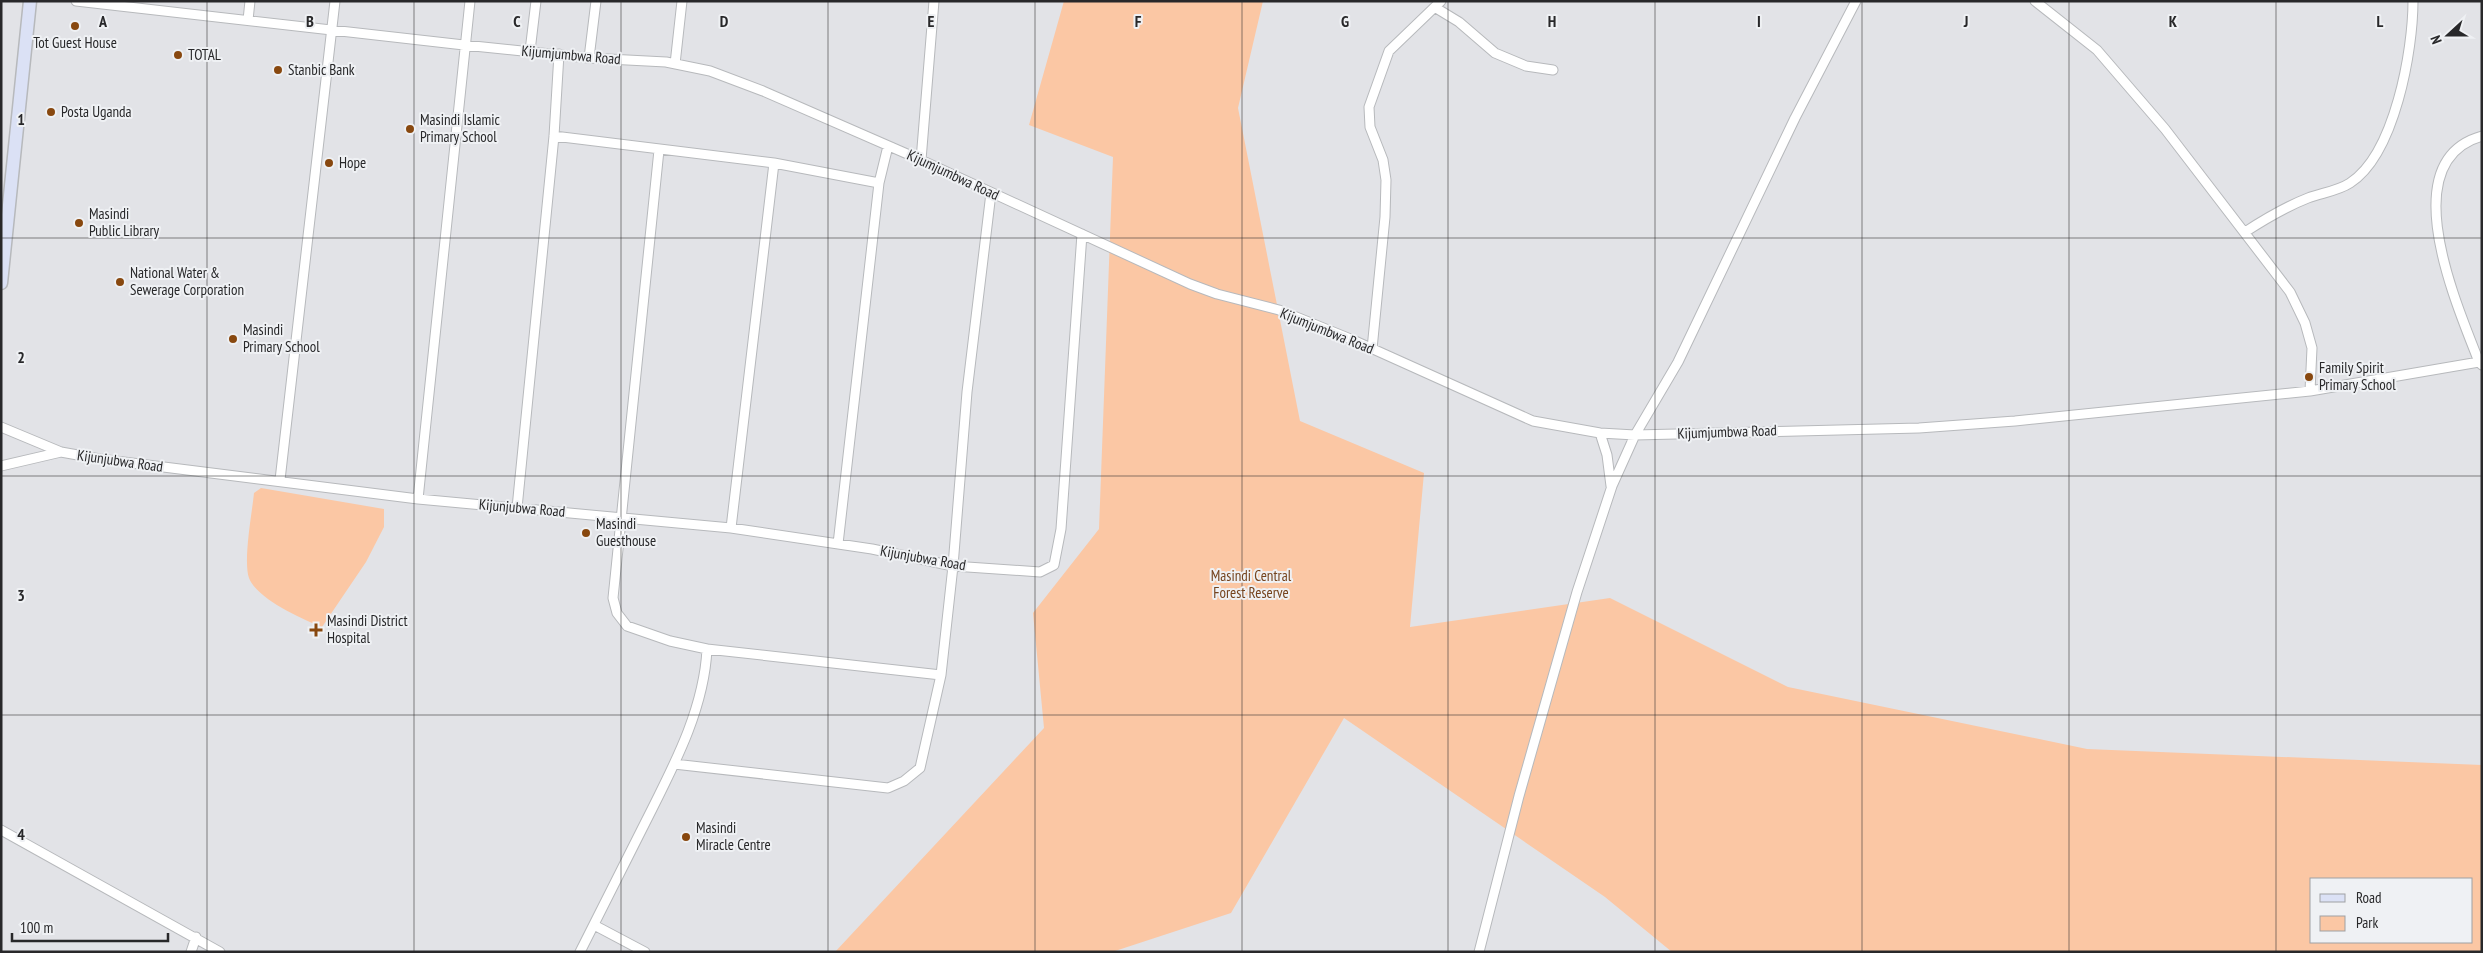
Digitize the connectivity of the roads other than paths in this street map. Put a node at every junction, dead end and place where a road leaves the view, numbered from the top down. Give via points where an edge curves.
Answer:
1 (30, 1) edge
2 (76, 1) edge
3 (250, 1) edge
4 (335, 1) edge
5 (470, 1) edge
6 (536, 1) edge
7 (596, 1) edge
8 (682, 1) edge
9 (934, 1) edge
10 (1856, 1) edge
11 (2035, 1) edge
12 (2413, 1) edge
13 (97, 2) edge
14 (1439, 4) edge
15 (159, 6) edge
16 (248, 20) junction
17 (332, 30) junction
18 (464, 45) junction
19 (530, 51) junction
20 (559, 54) junction
21 (589, 58) junction
22 (675, 64) junction
23 (1553, 70) dead end
24 (554, 136) junction
25 (2482, 136) edge
26 (888, 146) junction
27 (659, 150) junction
28 (921, 160) junction
29 (774, 163) junction
30 (879, 183) junction
31 (991, 193) junction
32 (2244, 232) junction
33 (1082, 234) junction
34 (3, 263) edge
35 (1, 283) edge
36 (1372, 349) junction
37 (2480, 364) edge
38 (2310, 391) junction
39 (1, 426) edge
40 (1600, 433) junction
41 (1634, 435) junction
42 (61, 452) junction
43 (1, 466) edge
44 (280, 480) junction
45 (1612, 486) junction
46 (418, 499) junction
47 (517, 508) junction
48 (621, 517) junction
49 (731, 528) junction
50 (838, 544) junction
51 (953, 566) junction
52 (707, 649) junction
53 (940, 675) junction
54 (674, 764) junction
55 (1, 830) edge
56 (594, 924) junction
57 (196, 938) junction
58 (191, 952) edge
59 (220, 952) edge
60 (580, 952) edge
61 (645, 952) edge
62 (1479, 952) edge

1 - 34 main road
2 - 13 street, Kijumjumbwa Road
3 - 16 street
4 - 17 street
5 - 18 street
6 - 19 street
7 - 21 street
8 - 22 street
9 - 28 street
10 - 41 street via 1795,118 1678,362
11 - 32 street via 2097,50 2165,129
12 - 32 street via 2411,43 2404,84 2383,138 2368,164 2350,183 2292,204
13 - 15 street, Kijumjumbwa Road
14 - 23 street via 1495,53 1526,66
14 - 36 street via 1389,51 1369,107 1370,127 1383,160 1386,180
15 - 16 street, Kijumjumbwa Road
16 - 17 street, Kijumjumbwa Road
17 - 18 street, Kijumjumbwa Road
17 - 44 street
18 - 19 street, Kijumjumbwa Road
18 - 46 street
19 - 20 street, Kijumjumbwa Road
20 - 21 street, Kijumjumbwa Road
20 - 24 street
21 - 22 street, Kijumjumbwa Road
22 - 26 street, Kijumjumbwa Road via 710,71 763,91
24 - 27 street
24 - 47 street
25 - 37 street via 2462,145 2450,157 2439,178 2435,203 2446,268
26 - 28 street, Kijumjumbwa Road
26 - 30 street
27 - 29 street
27 - 48 street
28 - 31 street, Kijumjumbwa Road
29 - 30 street
29 - 49 street
30 - 50 street
31 - 33 street, Kijumjumbwa Road
31 - 51 street via 967,392
32 - 38 street via 2290,292 2305,323 2312,348
33 - 36 street, Kijumjumbwa Road via 1190,284 1279,310
33 - 51 street, Kijunjubwa Road via 1061,529 1055,563 1040,572
34 - 35 main road
36 - 40 street, Kijumjumbwa Road via 1532,421
37 - 38 street, Kijumjumbwa Road
38 - 41 street, Kijumjumbwa Road via 1920,428
39 - 42 street, Kijunjubwa Road
40 - 41 street, Kijumjumbwa Road
40 - 45 street
41 - 45 street
42 - 43 street
42 - 44 street, Kijunjubwa Road
44 - 46 street, Kijunjubwa Road
45 - 62 street via 1574,601
46 - 47 street, Kijunjubwa Road
47 - 48 street, Kijunjubwa Road
48 - 49 street, Kijunjubwa Road
48 - 52 street via 613,598 617,613 626,626
49 - 50 street, Kijunjubwa Road
50 - 51 street, Kijunjubwa Road
51 - 53 street
52 - 53 street
52 - 54 street via 704,686
53 - 54 street via 920,768 904,782 888,788
54 - 56 street
55 - 57 street
56 - 60 street
56 - 61 street
57 - 58 street
57 - 59 street

